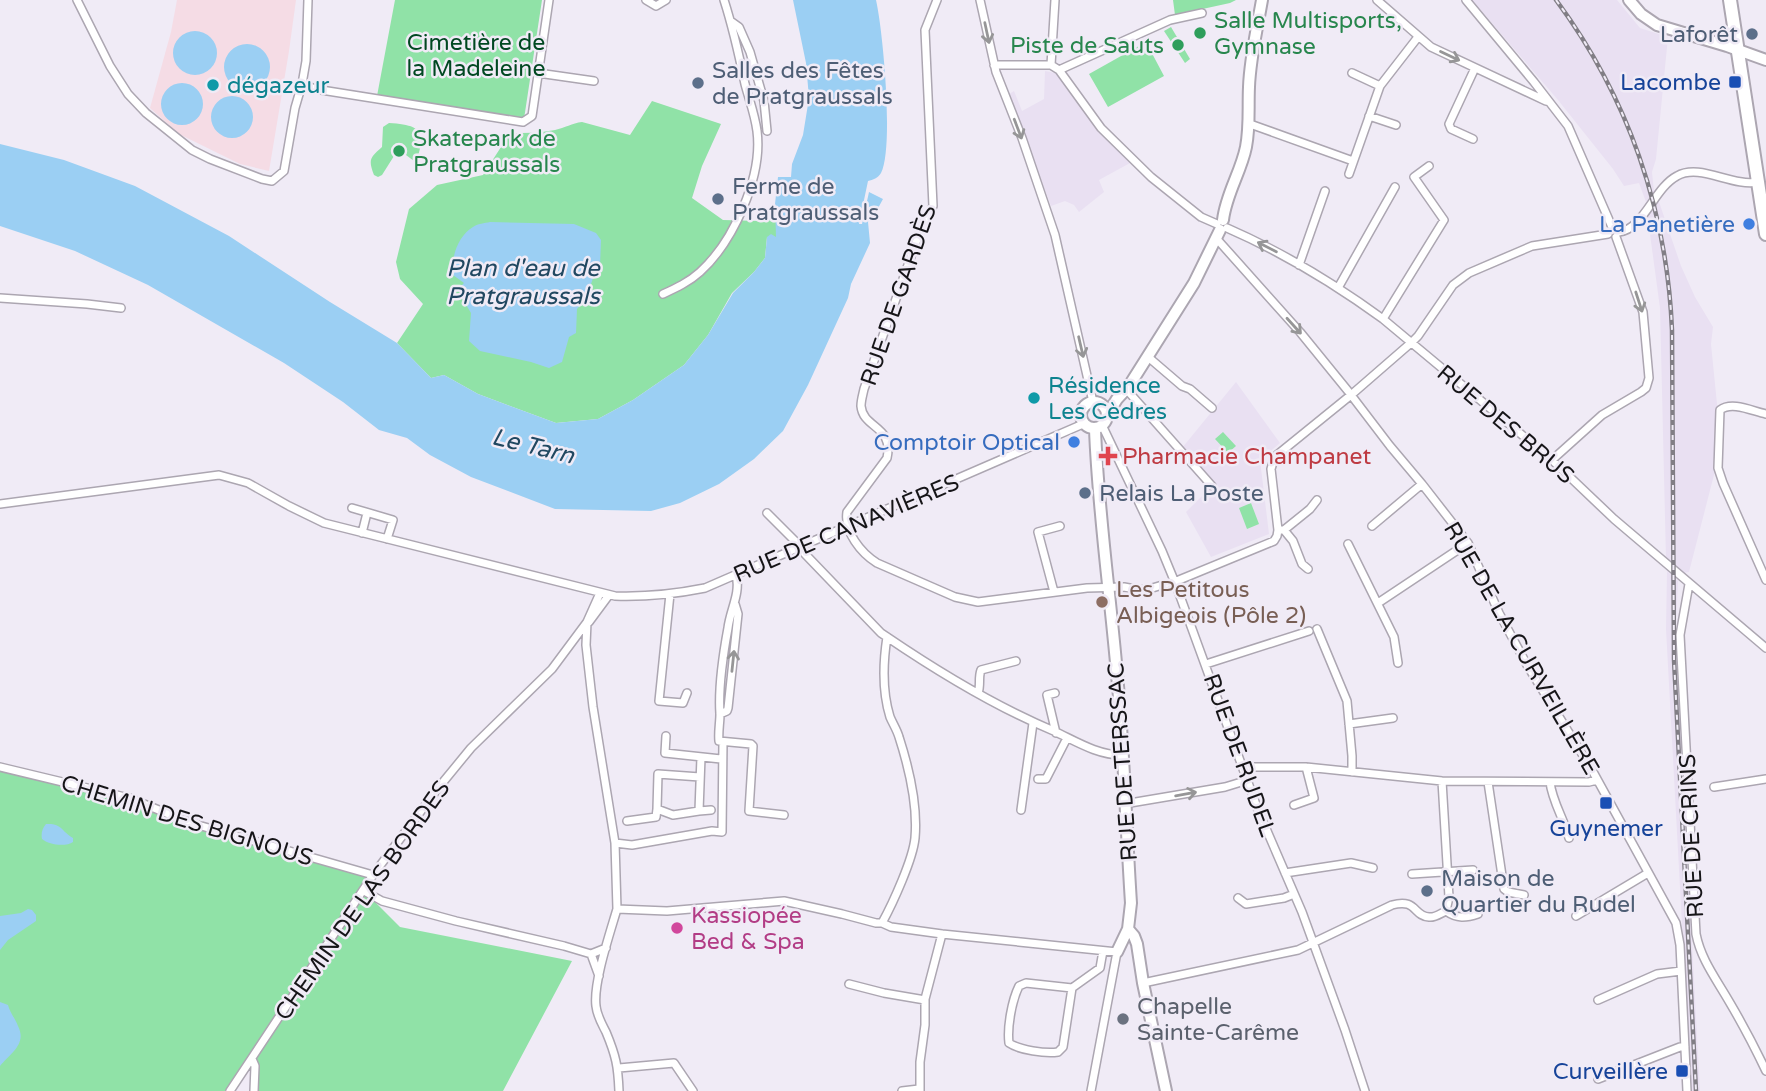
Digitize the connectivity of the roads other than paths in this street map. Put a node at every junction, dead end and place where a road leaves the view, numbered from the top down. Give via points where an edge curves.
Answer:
1 (77, 0) edge
2 (308, 0) edge
3 (549, 0) edge
4 (646, 0) edge
5 (666, 0) edge
6 (724, 0) edge
7 (937, 0) edge
8 (980, 0) edge
9 (1055, 0) edge
10 (1262, 0) edge
11 (1377, 0) edge
12 (1466, 0) edge
13 (1629, 0) edge
14 (1730, 0) edge
15 (1202, 13) dead end
16 (731, 21) junction
17 (1418, 37) junction
18 (1737, 50) junction
19 (1766, 60) edge
20 (994, 65) junction
21 (1051, 65) junction
22 (1475, 68) junction
23 (1059, 70) junction
24 (538, 73) junction
25 (1352, 73) dead end
26 (594, 81) dead end
27 (1534, 82) junction
28 (302, 84) junction
29 (1380, 86) junction
30 (1526, 91) junction
31 (1549, 103) junction
32 (1369, 116) junction
33 (1250, 124) junction
34 (1395, 125) dead end
35 (767, 131) dead end
36 (1473, 139) dead end
37 (1353, 161) junction
38 (1429, 166) dead end
39 (1349, 174) dead end
40 (1758, 182) junction
41 (1395, 187) dead end
42 (1325, 191) dead end
43 (1221, 228) junction
44 (1614, 232) junction
45 (1766, 234) edge
46 (1298, 265) junction
47 (1338, 288) junction
48 (663, 294) dead end
49 (0, 298) edge
50 (121, 308) dead end
51 (1383, 319) junction
52 (1415, 339) junction
53 (1147, 356) junction
54 (1126, 389) junction
55 (1350, 396) junction
56 (1117, 399) junction
57 (1097, 402) junction
58 (1212, 408) dead end
59 (1766, 414) edge
60 (1101, 423) junction
61 (1083, 424) junction
62 (1552, 460) junction
63 (1422, 484) junction
64 (1212, 486) dead end
65 (1317, 500) dead end
66 (0, 504) edge
67 (352, 508) dead end
68 (367, 513) junction
69 (766, 513) dead end
70 (848, 526) junction
71 (1060, 526) dead end
72 (1371, 526) dead end
73 (1281, 530) junction
74 (362, 533) junction
75 (387, 539) junction
76 (1468, 543) junction
77 (1348, 544) dead end
78 (800, 547) junction
79 (1308, 569) dead end
80 (736, 575) junction
81 (1177, 580) junction
82 (1766, 580) edge
83 (1689, 584) junction
84 (1108, 587) junction
85 (1054, 592) junction
86 (600, 593) junction
87 (670, 594) junction
88 (609, 595) junction
89 (1378, 603) junction
90 (735, 604) junction
91 (587, 624) junction
92 (728, 626) junction
93 (737, 626) junction
94 (887, 637) junction
95 (1766, 648) edge
96 (1016, 660) dead end
97 (1398, 663) dead end
98 (1206, 664) junction
99 (687, 693) dead end
100 (978, 693) junction
101 (1055, 693) dead end
102 (720, 715) junction
103 (1393, 718) dead end
104 (1033, 723) junction
105 (1349, 724) junction
106 (1056, 733) junction
107 (666, 736) dead end
108 (1067, 738) junction
109 (723, 741) junction
110 (1122, 755) junction
111 (701, 757) junction
112 (722, 759) junction
113 (0, 766) edge
114 (1244, 767) junction
115 (1306, 767) junction
116 (1352, 772) junction
117 (700, 778) junction
118 (1038, 779) dead end
119 (1248, 779) junction
120 (1766, 779) edge
121 (1597, 780) junction
122 (1442, 781) junction
123 (1488, 782) junction
124 (1550, 782) junction
125 (1714, 787) dead end
126 (1124, 804) junction
127 (1294, 804) dead end
128 (657, 809) junction
129 (711, 810) dead end
130 (1021, 810) dead end
131 (699, 811) junction
132 (784, 815) dead end
133 (627, 821) dead end
134 (1569, 838) dead end
135 (615, 843) junction
136 (1373, 868) dead end
137 (1473, 870) dead end
138 (1447, 872) junction
139 (1285, 873) junction
140 (1648, 873) junction
141 (1412, 874) dead end
142 (373, 875) junction
143 (364, 891) junction
144 (1294, 894) junction
145 (1524, 895) dead end
146 (1238, 898) dead end
147 (617, 909) junction
148 (1446, 911) junction
149 (1478, 914) dead end
150 (1576, 916) dead end
151 (883, 923) junction
152 (1128, 929) junction
153 (942, 934) junction
154 (1313, 942) junction
155 (1137, 944) junction
156 (606, 948) junction
157 (1103, 951) junction
158 (1117, 953) junction
159 (591, 954) junction
160 (1681, 971) junction
161 (599, 976) junction
162 (1143, 983) junction
163 (849, 984) dead end
164 (1072, 988) junction
165 (925, 1000) junction
166 (1598, 1000) dead end
167 (1685, 1047) junction
168 (253, 1059) junction
169 (618, 1068) junction
170 (1766, 1071) edge
171 (1598, 1079) dead end
172 (919, 1090) edge
173 (230, 1091) edge
174 (254, 1091) edge
175 (619, 1091) edge
176 (694, 1091) edge
177 (902, 1091) edge
178 (1091, 1091) edge
179 (1166, 1091) edge
180 (1365, 1091) edge
181 (1687, 1091) edge

1 - 28 street via 110,66 146,113 192,150 252,176 272,181 284,171
2 - 28 street
3 - 24 street
4 - 5 street via 656,6
6 - 16 street
7 - 70 street, RUE DE GARDÈS via 925,30 933,206 904,273 861,401 865,416 886,437 887,458 847,512
8 -> 20 street
9 - 21 street
10 - 33 street via 1249,86
11 - 17 street
12 - 27 street
13 - 18 street via 1657,25
14 - 18 main road
15 - 23 street via 1170,20
16 - 35 street via 739,27 750,52
16 - 48 street via 757,133 749,192 716,254 687,282
17 -> 22 street
17 - 29 street
18 - 19 street
18 - 40 main road
20 - 21 street
20 -> 57 street via 1044,198
21 - 23 street
22 - 30 street
22 - 36 street via 1449,124
23 - 43 street via 1101,128 1151,177
24 - 26 street
24 - 28 street via 532,116 523,122
25 - 29 street
27 - 30 street
27 - 31 street
29 - 32 street
30 - 31 street
31 - 44 street via 1568,126
32 - 34 street
32 - 37 street
33 - 37 street
33 - 43 street
37 - 39 street
38 - 51 street via 1414,177 1444,220
40 - 44 street via 1678,174 1631,228
40 - 45 main road
41 - 47 street
42 - 46 street
46 -> 43 street, RUE DES BRUS
43 - 53 street via 1194,283
43 -> 55 street, RUE DE LA CURVEILLÈRE
44 - 52 street via 1532,246 1469,273 1453,285
44 -> 62 street via 1643,312 1648,384 1602,415
46 - 47 street, RUE DES BRUS
47 - 51 street, RUE DES BRUS
49 - 50 street
51 - 52 street, RUE DES BRUS
52 - 55 street
52 - 62 street, RUE DES BRUS via 1427,358
53 - 54 street
53 - 58 street
54 - 56 street
54 - 64 street
55 - 63 street, RUE DE LA CURVEILLÈRE
55 - 73 street via 1273,460
56 - 57 street
56 - 60 street
57 - 60 street via 1106,408
57 - 61 street via 1087,405
59 - 82 street via 1735,407 1720,410 1718,454 1720,474
60 - 61 street via 1088,428
60 - 81 street, RUE DE RUDEL
60 - 84 street, RUE DE TERSSAC via 1099,515
61 - 70 street, RUE DE CANAVIÈRES
62 - 83 street, RUE DES BRUS
63 - 72 street
63 - 76 street, RUE DE LA CURVEILLÈRE
65 - 73 street
66 - 74 street, RUE DE CANAVIÈRES via 219,475 248,483 324,523
67 - 68 street
68 - 74 street
68 - 75 street via 393,520
69 - 78 street
70 - 78 street, RUE DE CANAVIÈRES
70 - 85 street via 868,558 962,599 978,602
71 - 85 street via 1038,532
73 - 79 street via 1293,541
73 - 81 street via 1274,541
74 - 75 street, RUE DE CANAVIÈRES
75 - 86 street, RUE DE CANAVIÈRES
76 - 89 street
76 - 121 street, RUE DE LA CURVEILLÈRE via 1527,665
77 - 89 street
78 - 80 street, RUE DE CANAVIÈRES
78 - 94 street
80 - 87 street, RUE DE CANAVIÈRES via 705,588
80 - 90 street
81 - 84 street via 1140,590
81 - 98 street, RUE DE RUDEL
83 - 95 street, RUE DES BRUS
83 - 170 street, RUE DE CRINS via 1681,635 1696,934 1706,964
84 - 85 street
84 - 110 street, RUE DE TERSSAC
86 - 88 street, RUE DE CANAVIÈRES
86 - 91 street
87 - 88 street, RUE DE CANAVIÈRES
87 - 99 street via 659,701 683,703
88 - 91 street
89 - 97 street via 1394,637
90 - 92 street
90 - 93 street
91 - 135 street via 589,679
91 - 142 street, CHEMIN DE LAS BORDES via 552,669 466,755
92 - 93 street
92 - 102 street
102 -> 93 street via 729,708
94 - 100 street
94 - 151 street via 885,692 911,783 915,837
96 - 100 street via 981,670
98 - 105 street via 1313,630 1344,691
98 - 114 street, RUE DE RUDEL
100 - 104 street
101 - 106 street via 1047,695
102 - 109 street via 718,737
103 - 105 street
104 - 106 street
104 - 130 street
105 - 116 street
106 - 108 street
107 - 111 street via 664,753
108 - 110 street via 1104,754
108 - 118 street via 1046,779
109 - 112 street
109 - 132 street via 753,746 749,811
110 - 126 street, RUE DE TERSSAC
111 - 112 street
111 - 117 street
112 - 135 street via 722,832 632,845
113 - 142 street, CHEMIN DES BIGNOUS via 129,797 191,823
114 - 115 street
114 - 119 street, RUE DE RUDEL
115 - 116 street
115 - 127 street via 1314,798
116 - 122 street
117 - 128 street via 658,774
117 - 131 street
126 -> 119 street
119 - 139 street, RUE DE RUDEL
120 - 125 street
121 - 124 street
121 - 140 street, RUE DE LA CURVEILLÈRE
122 - 123 street
122 - 138 street
123 - 124 street
123 - 145 street via 1504,889
124 - 134 street
126 - 152 street, RUE DE TERSSAC
128 - 131 street via 673,815
128 - 133 street via 656,817
129 - 131 street
135 - 147 street
136 - 139 street via 1351,863
137 - 138 street
138 - 141 street
138 - 148 street
139 - 144 street, RUE DE RUDEL
140 - 150 street
140 - 160 street, RUE DE LA CURVEILLÈRE via 1676,923
142 - 143 street, CHEMIN DE LAS BORDES
143 - 159 street via 382,901
143 - 168 street, CHEMIN DE LAS BORDES
144 - 146 street via 1246,904
144 - 154 street, RUE DE RUDEL
147 - 151 street via 667,911 784,901
147 - 156 street
148 - 149 street via 1462,918
148 - 154 street via 1432,917 1402,902
151 - 153 street
152 - 155 street
152 - 158 street
153 - 157 street
153 - 165 street
154 - 162 street via 1298,950
154 - 180 street, RUE DE RUDEL
155 - 158 street
155 - 162 street
156 - 159 street
156 - 161 street
157 - 158 street
157 - 164 street via 1100,968
158 - 178 street
159 - 161 street
160 - 166 street via 1657,974
160 - 167 street, RUE DE LA CURVEILLÈRE
161 - 169 street via 597,1013
162 - 179 street
163 - 165 street
164 - 164 street via 1018,986 1009,1043 1058,1052 1063,1047
165 - 172 street
167 - 171 street
167 - 181 street, RUE DE LA CURVEILLÈRE
168 - 173 street, CHEMIN DE LAS BORDES
168 - 174 street
169 - 175 street
169 - 176 street via 674,1063
172 - 177 street

